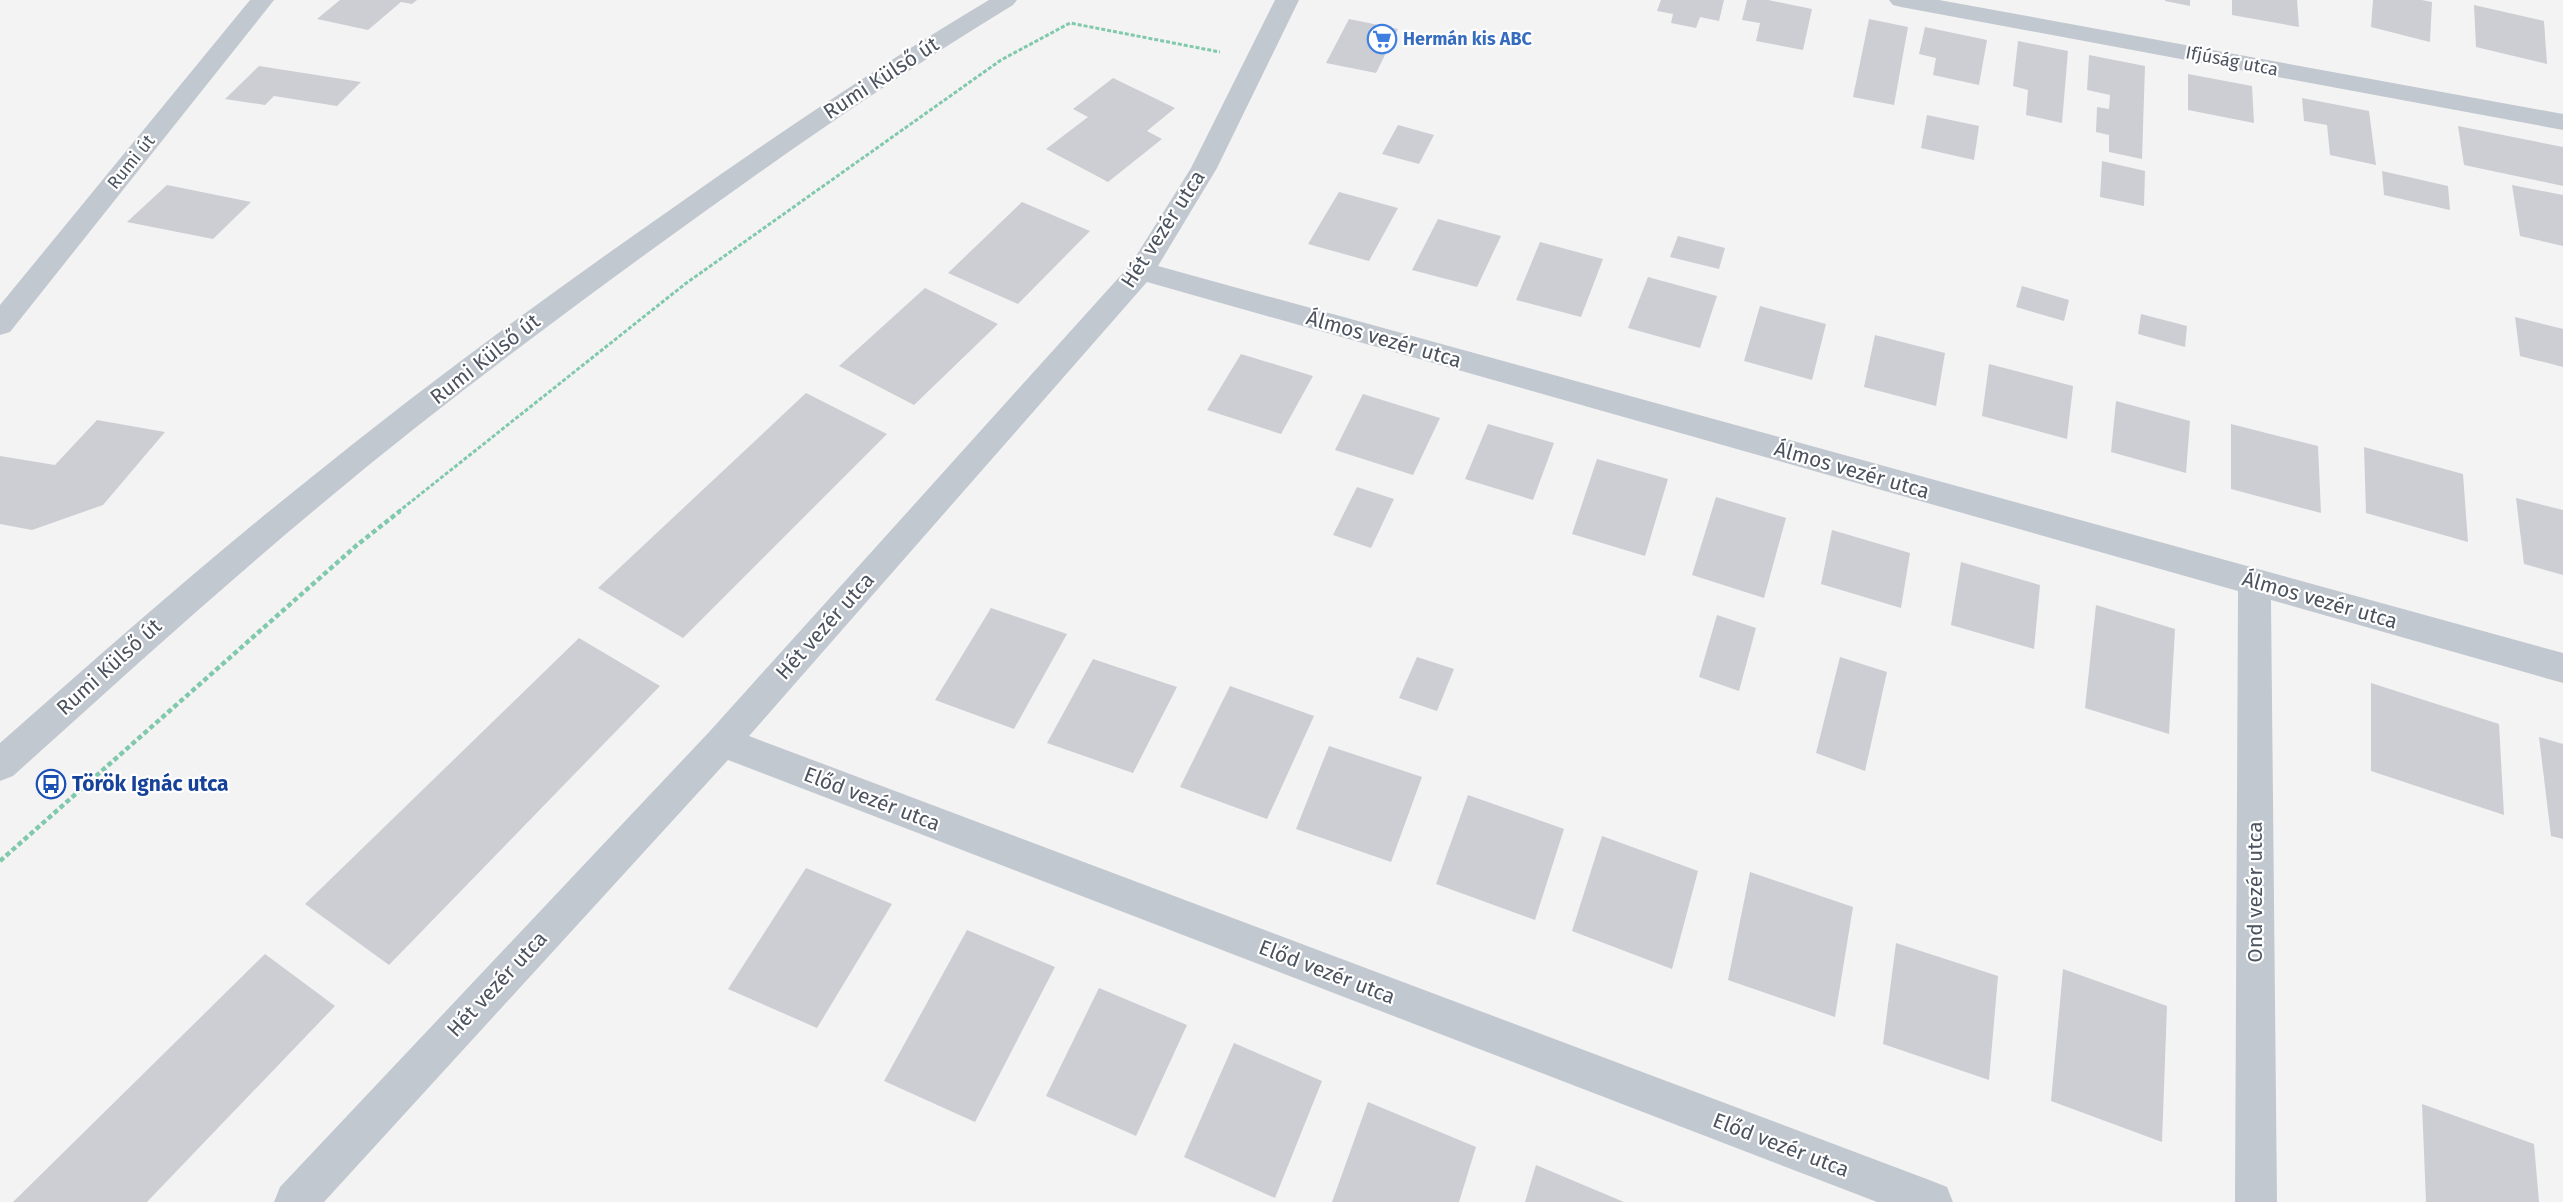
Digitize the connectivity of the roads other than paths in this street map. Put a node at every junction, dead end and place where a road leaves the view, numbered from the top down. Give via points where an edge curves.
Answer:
1 (262, 0) edge
2 (1005, 0) edge
3 (1287, 0) edge
4 (1901, 0) edge
5 (2032, 12) edge
6 (2563, 122) edge
7 (1141, 271) junction
8 (0, 325) edge
9 (2254, 582) junction
10 (2563, 668) edge
11 (722, 742) junction
12 (0, 765) edge
13 (295, 1202) edge
14 (1932, 1202) edge
15 (2256, 1202) edge

1 - 8 street, Rumi út
2 - 12 street, Rumi Külső út via 837,105 577,288 315,492 165,618
3 - 7 street, Hét vezér utca via 1204,168
4 - 5 street, Ifjúság utca
5 - 6 street, Ifjúság utca
7 - 9 street, Álmos vezér utca
7 - 11 street, Hét vezér utca
9 - 10 street, Álmos vezér utca
9 - 15 street, Ond vezér utca
11 - 13 street, Hét vezér utca
11 - 14 street, Előd vezér utca

